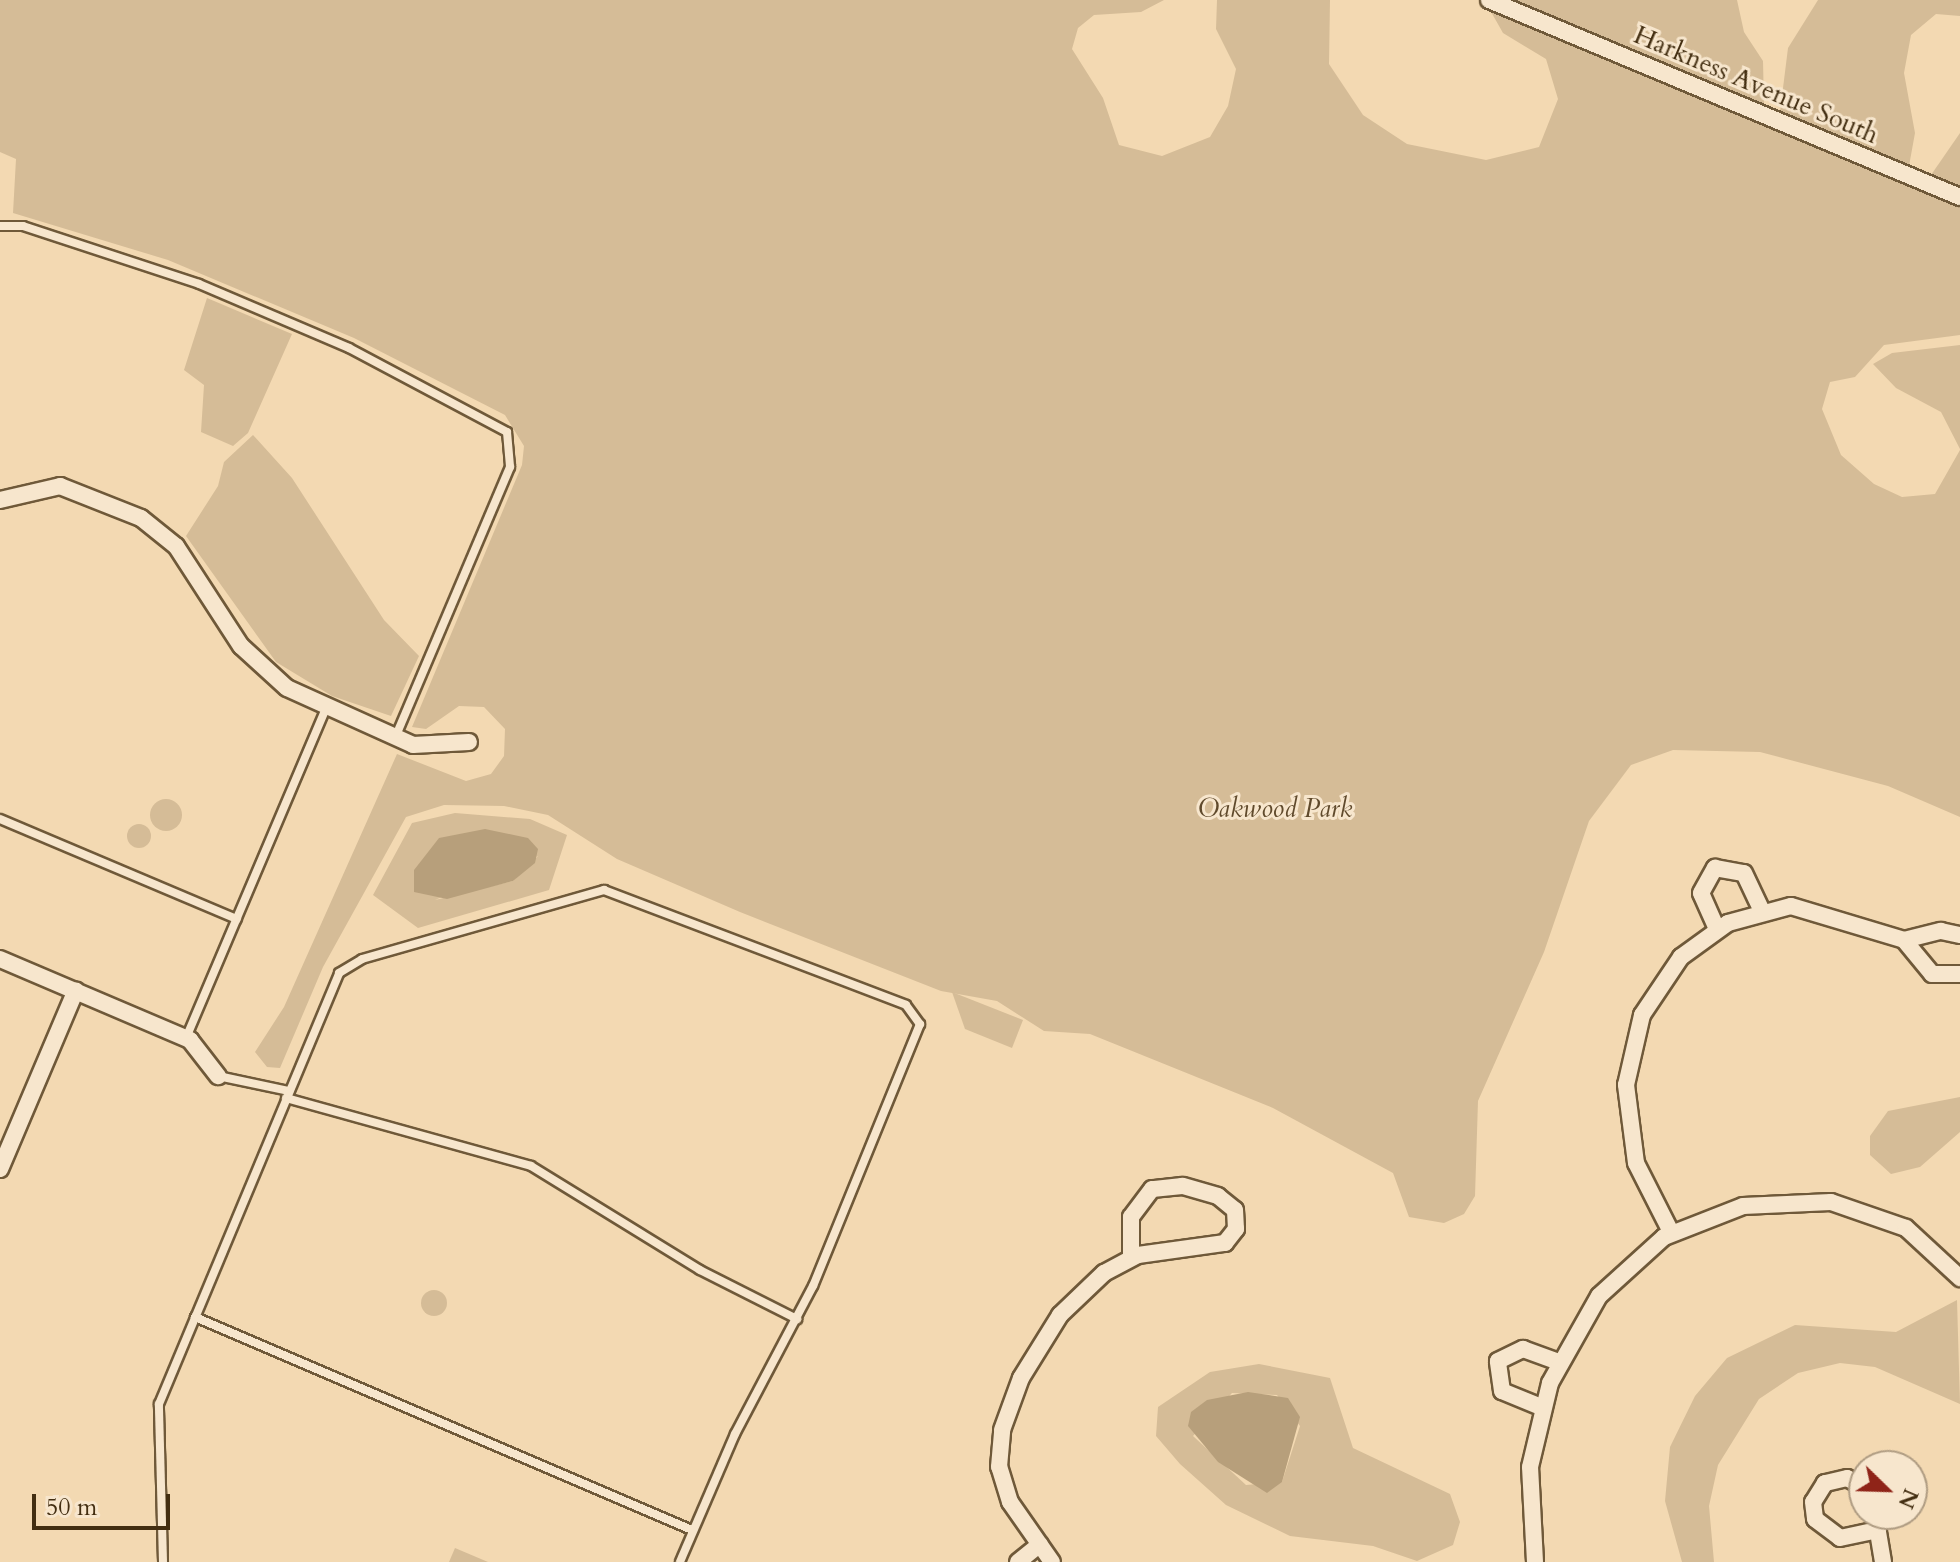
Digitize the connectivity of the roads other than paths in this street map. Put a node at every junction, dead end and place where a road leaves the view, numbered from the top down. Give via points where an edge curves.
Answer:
1 (1489, 0) edge
2 (1960, 197) edge
3 (0, 226) edge
4 (0, 500) edge
5 (326, 708) junction
6 (395, 738) junction
7 (469, 742) dead end
8 (0, 819) edge
9 (1762, 911) junction
10 (237, 919) junction
11 (1717, 929) junction
12 (1960, 935) edge
13 (1904, 940) junction
14 (0, 959) edge
15 (1960, 974) edge
16 (76, 990) junction
17 (186, 1038) junction
18 (218, 1076) joint
19 (288, 1094) junction
20 (0, 1169) edge
21 (1671, 1232) junction
22 (1131, 1257) junction
23 (1960, 1278) edge
24 (195, 1317) junction
25 (797, 1319) junction
26 (1559, 1362) junction
27 (1541, 1407) junction
28 (1848, 1479) edge
29 (692, 1530) junction
30 (1858, 1530) edge
31 (1878, 1530) edge
32 (1040, 1544) junction
33 (163, 1562) edge
34 (680, 1562) edge
35 (1018, 1562) edge
36 (1052, 1562) edge
37 (1535, 1562) edge
38 (1883, 1562) edge

1 - 2 street, Harkness Avenue South
3 - 6 lane via 23,226 199,284 349,348 507,432 510,467
4 - 5 street via 60,486 149,523 182,553 248,655 287,688
5 - 6 street
5 - 10 lane
6 - 7 street via 428,748
8 - 10 lane
9 - 11 street
9 - 11 street via 1744,873 1715,868 1701,893
9 - 13 street via 1814,908
10 - 17 lane
11 - 21 street via 1681,957 1651,998 1626,1075 1632,1150
12 - 13 street via 1941,931
13 - 15 street via 1932,974
14 - 16 street
16 - 17 street
16 - 20 street
17 - 18 street
18 - 19 lane
19 - 24 lane
19 - 25 lane via 531,1166 700,1270
19 - 25 lane via 346,966 599,891 906,1005 919,1019 917,1044
21 - 23 street via 1743,1206 1831,1202 1906,1228
21 - 26 street via 1607,1287
22 - 22 street via 1225,1243 1236,1229 1235,1210 1218,1196 1182,1186 1152,1189 1131,1217
22 - 32 street via 1060,1315 1007,1412 999,1448 1003,1484
24 - 29 lane
24 - 33 lane via 159,1404
25 - 29 lane
26 - 27 street
26 - 27 street via 1523,1349 1498,1361 1502,1391
27 - 37 street via 1529,1498
28 - 30 street via 1825,1483 1813,1502 1815,1519 1840,1538
29 - 34 lane
31 - 38 street
32 - 35 street
32 - 36 street

